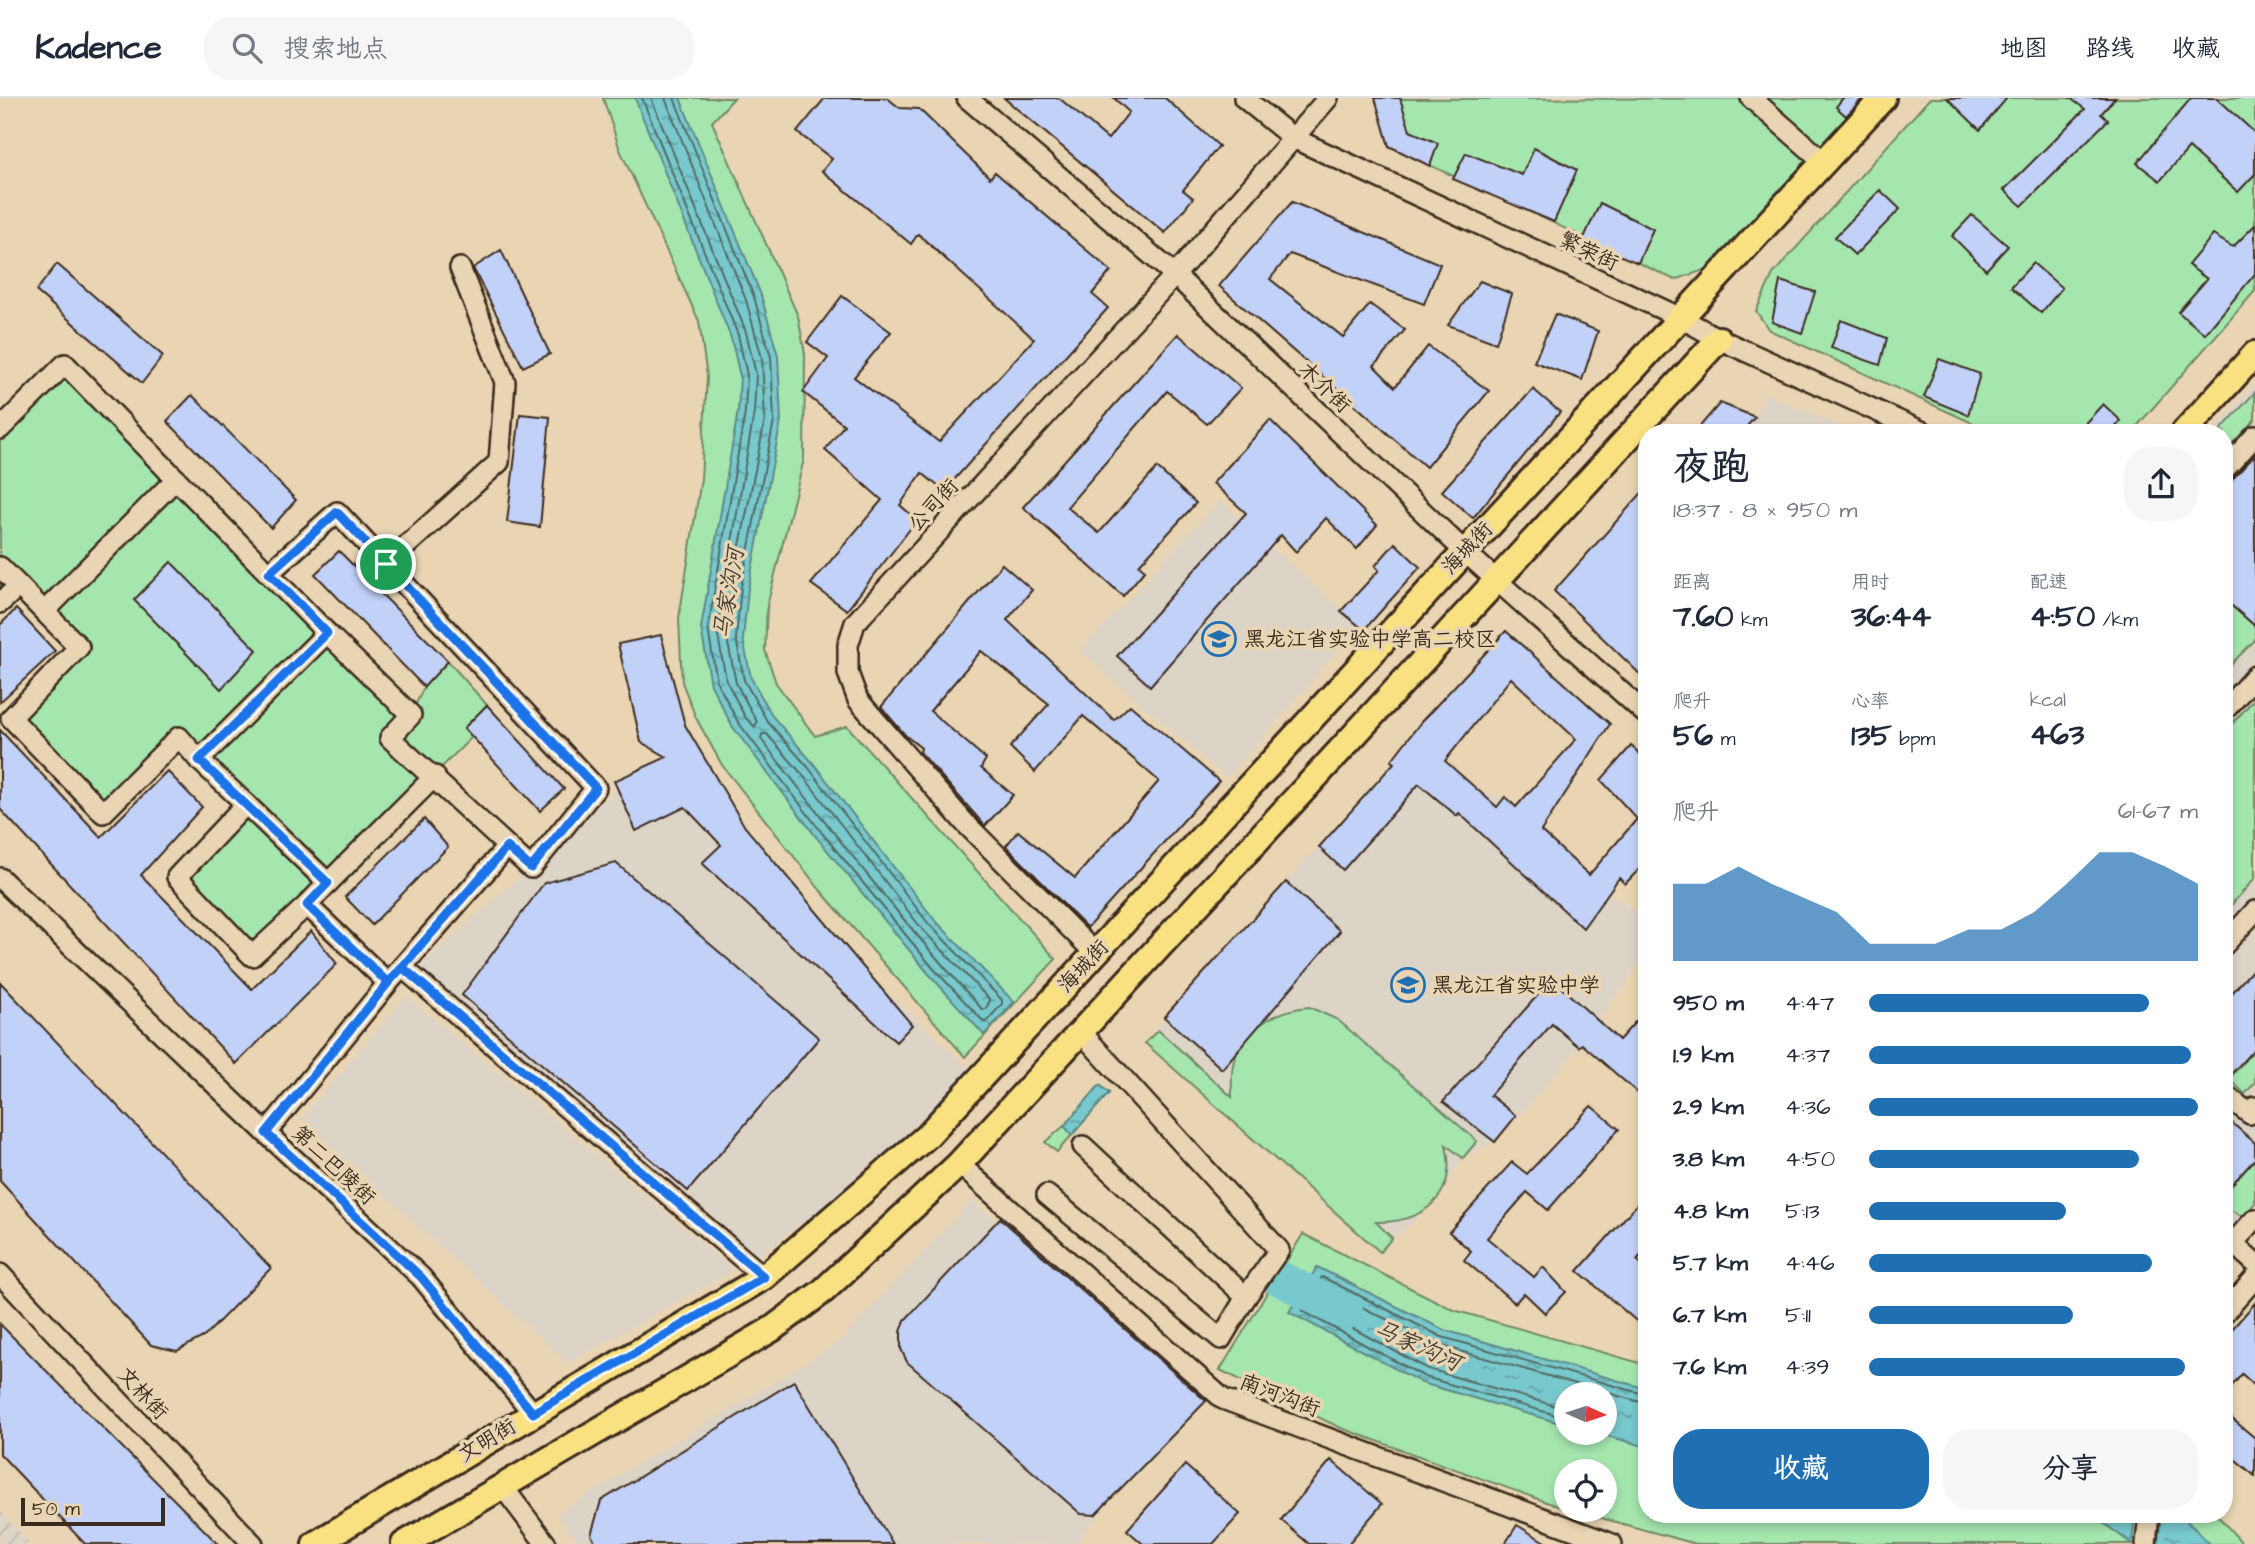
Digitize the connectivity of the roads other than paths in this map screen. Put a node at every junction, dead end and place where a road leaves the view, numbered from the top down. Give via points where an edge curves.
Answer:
1 (967, 98) edge
2 (1244, 98) edge
3 (1328, 98) edge
4 (1751, 98) edge
5 (1883, 98) edge
6 (1293, 138) junction
7 (1823, 160) junction
8 (460, 268) dead end
9 (1175, 275) junction
10 (1679, 317) junction
11 (1719, 340) junction
12 (2255, 354) edge
13 (1642, 424) edge
14 (1905, 424) edge
15 (2191, 424) edge
16 (1638, 428) edge
17 (0, 429) edge
18 (2255, 436) edge
19 (2233, 460) edge
20 (176, 478) junction
21 (1464, 551) junction
22 (386, 564) junction
23 (0, 567) edge
24 (269, 573) junction
25 (1497, 581) junction
26 (19, 586) junction
27 (0, 603) edge
28 (45, 611) junction
29 (327, 633) junction
30 (2255, 676) edge
31 (2233, 701) edge
32 (1638, 707) edge
33 (199, 760) junction
34 (435, 776) junction
35 (246, 804) junction
36 (507, 847) junction
37 (0, 878) edge
38 (328, 883) junction
39 (307, 905) junction
40 (2255, 911) edge
41 (2233, 935) edge
42 (1095, 953) junction
43 (402, 967) junction
44 (388, 983) junction
45 (1081, 1031) junction
46 (2233, 1101) edge
47 (2255, 1107) edge
48 (266, 1133) junction
49 (926, 1136) joint
50 (1083, 1146) dead end
51 (959, 1164) junction
52 (1047, 1195) dead end
53 (2255, 1219) edge
54 (2233, 1235) edge
55 (2233, 1243) edge
56 (2255, 1263) edge
57 (0, 1274) edge
58 (764, 1277) junction
59 (2255, 1278) edge
60 (1246, 1297) junction
61 (2233, 1303) edge
62 (533, 1413) junction
63 (503, 1487) junction
64 (2147, 1523) edge
65 (253, 1544) edge
66 (315, 1544) edge
67 (404, 1544) edge
68 (546, 1544) edge
69 (1612, 1544) edge
70 (2146, 1544) edge

1 - 9 street, 木介街
2 - 6 street, 繁荣街
3 - 6 street, 公司街
4 - 7 street
5 - 7 main road, 海城街
6 - 9 street, 公司街
6 - 10 street, 繁荣街
7 - 10 main road, 海城街
8 - 22 street via 505,382 499,462
9 - 21 street, 木介街
9 - 42 street, 公司街 via 855,623 848,645 848,673 858,700 965,823
10 - 11 street, 繁荣街
10 - 21 main road, 海城街
11 - 13 main road, 海城街
11 - 14 street, 繁荣街
12 - 15 main road
16 - 25 main road, 海城街
17 - 20 street via 65,364
18 - 19 street
20 - 24 street
20 - 28 street
21 - 25 street, 木介街
21 - 42 main road, 海城街
22 - 24 street via 337,512
22 - 36 street via 596,788 531,868
23 - 26 street
24 - 29 street
25 - 32 street, 木介街
25 - 45 main road, 海城街
26 - 27 street
26 - 28 street
28 - 33 street via 79,647 10,718 103,813 179,737
29 - 33 street
29 - 34 street via 411,715 390,738
30 - 31 street
33 - 35 street
34 - 36 street
34 - 38 street
35 - 38 street
35 - 39 street via 177,877 252,957
36 - 43 street
37 - 48 street, 第二巴陵街
38 - 39 street
39 - 44 street
40 - 41 street
42 - 49 main road, 海城街
43 - 44 street
43 - 58 street
44 - 48 street
45 - 51 main road, 海城街
45 - 60 street via 1279,1250
46 - 47 street via 2249,1114
48 - 62 street, 第二巴陵街 via 421,1277
49 - 58 main road, 文明街
50 - 60 street
51 - 63 main road via 823,1291 772,1329
51 - 69 street, 南河沟街 via 1223,1399
52 - 60 street via 1221,1339
53 - 54 street
55 - 56 street
57 - 65 street, 文林街
58 - 62 main road, 文明街
59 - 61 street
62 - 66 main road, 文明街
63 - 67 main road
63 - 68 street
64 - 70 street

